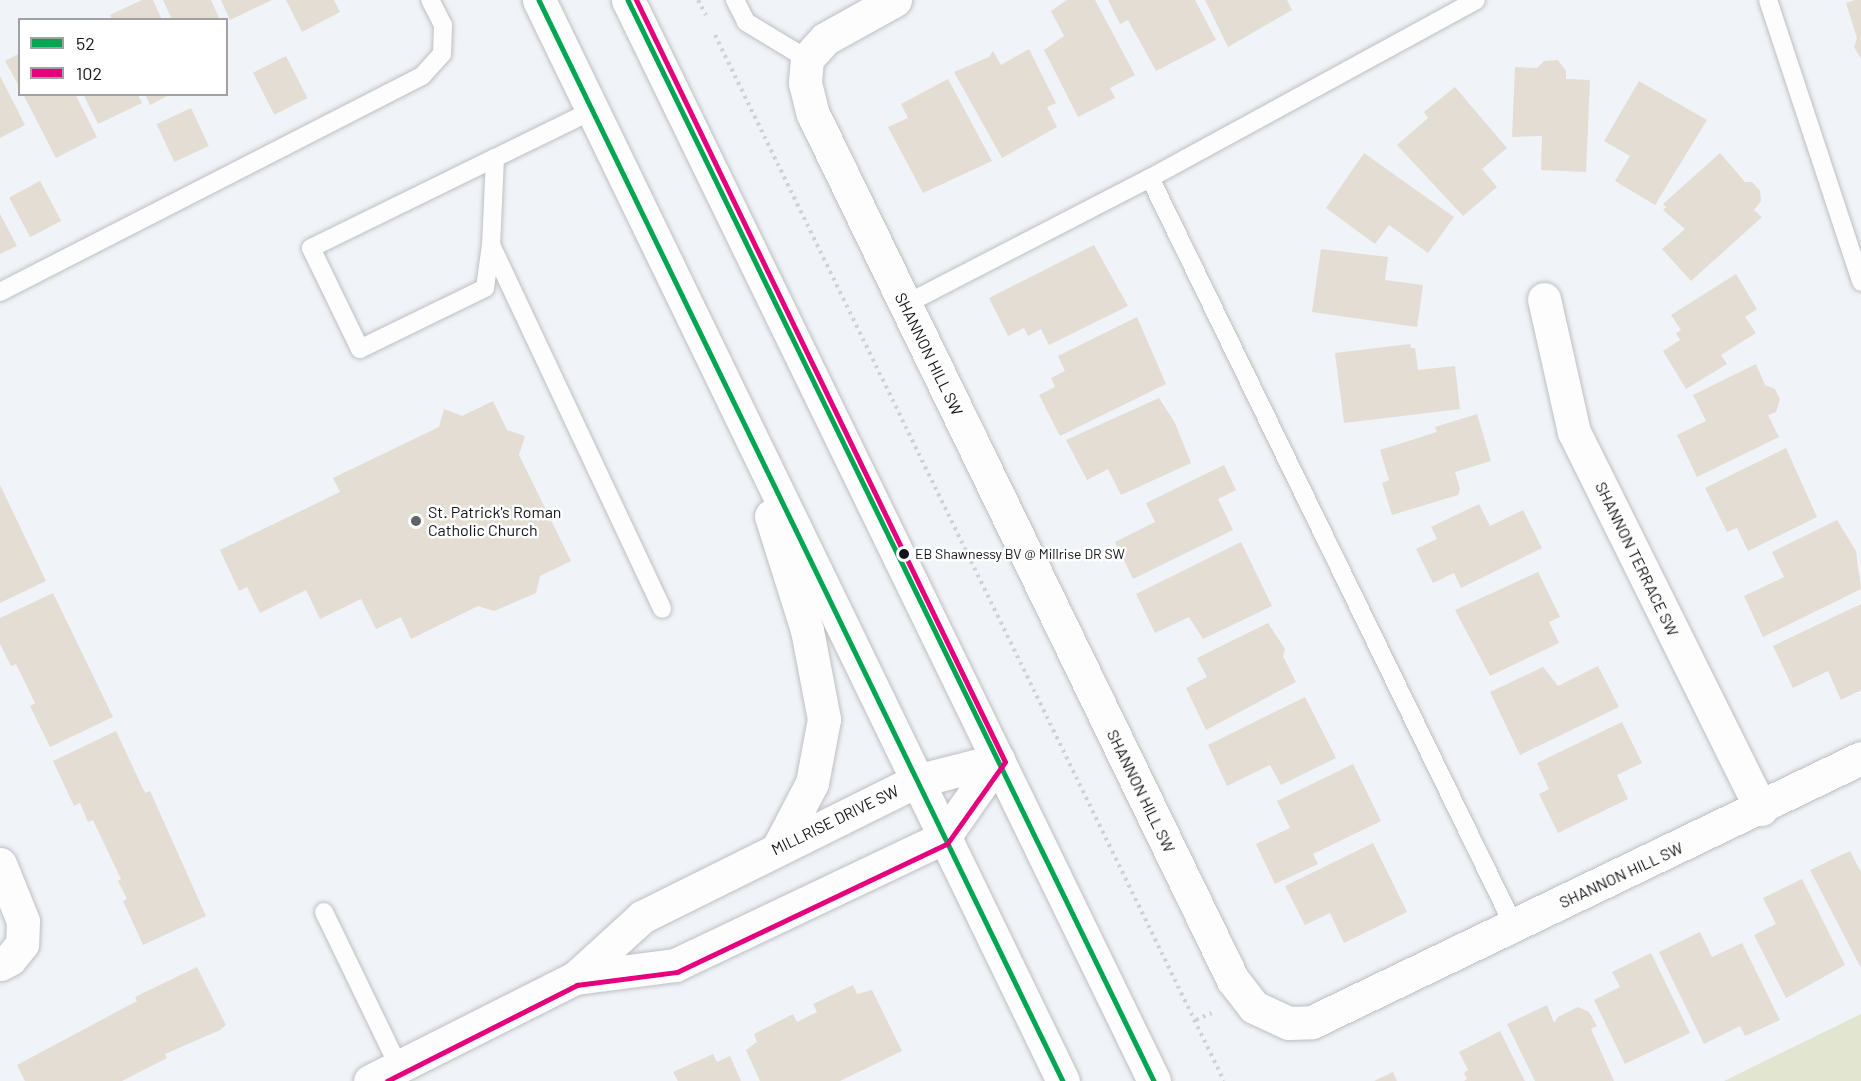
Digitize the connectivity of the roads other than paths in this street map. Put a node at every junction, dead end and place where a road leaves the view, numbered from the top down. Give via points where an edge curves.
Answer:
1 (430, 0) edge
2 (539, 0) edge
3 (628, 0) edge
4 (735, 0) edge
5 (895, 0) edge
6 (1476, 0) edge
7 (1768, 0) edge
8 (807, 59) junction
9 (593, 111) junction
10 (495, 158) junction
11 (1150, 177) junction
12 (491, 245) junction
13 (1861, 282) edge
14 (0, 292) edge
15 (1544, 299) dead end
16 (904, 304) junction
17 (735, 402) junction
18 (662, 609) dead end
19 (1861, 758) edge
20 (998, 760) junction
21 (916, 781) junction
22 (1761, 809) junction
23 (944, 837) junction
24 (778, 848) junction
25 (0, 864) edge
26 (324, 912) dead end
27 (1514, 926) junction
28 (0, 964) edge
29 (575, 978) junction
30 (384, 1074) edge
31 (1063, 1081) edge
32 (1154, 1081) edge

1 - 14 lane via 442,25 442,54 422,76
2 - 9 street
3 - 20 street
4 - 8 lane via 746,22
5 - 8 street via 825,39
6 - 11 lane
7 - 13 lane
8 - 16 street, SHANNON HILL SW via 805,83 813,114
9 - 10 lane
9 - 17 street
10 - 12 lane
10 - 12 lane via 311,248 360,349 485,288
11 - 16 lane
11 - 27 lane
12 - 18 lane
15 - 22 street, SHANNON TERRACE SW via 1574,432
16 - 27 street, SHANNON HILL SW via 1233,980 1249,1002 1289,1023 1312,1022
17 - 21 street
17 - 24 street via 807,630 824,719 812,783
19 - 22 street, SHANNON HILL SW
20 - 21 street, MILLRISE DRIVE SW
20 - 23 street, MILLRISE DRIVE SW
20 - 32 street
21 - 23 street
21 - 24 street, MILLRISE DRIVE SW
22 - 27 street, SHANNON HILL SW
23 - 29 street, MILLRISE DRIVE SW via 675,965
23 - 31 street
24 - 29 street, MILLRISE DRIVE SW via 642,916
25 - 28 street via 23,921 22,944 10,959
26 - 30 lane
29 - 30 street, MILLRISE DRIVE SW

